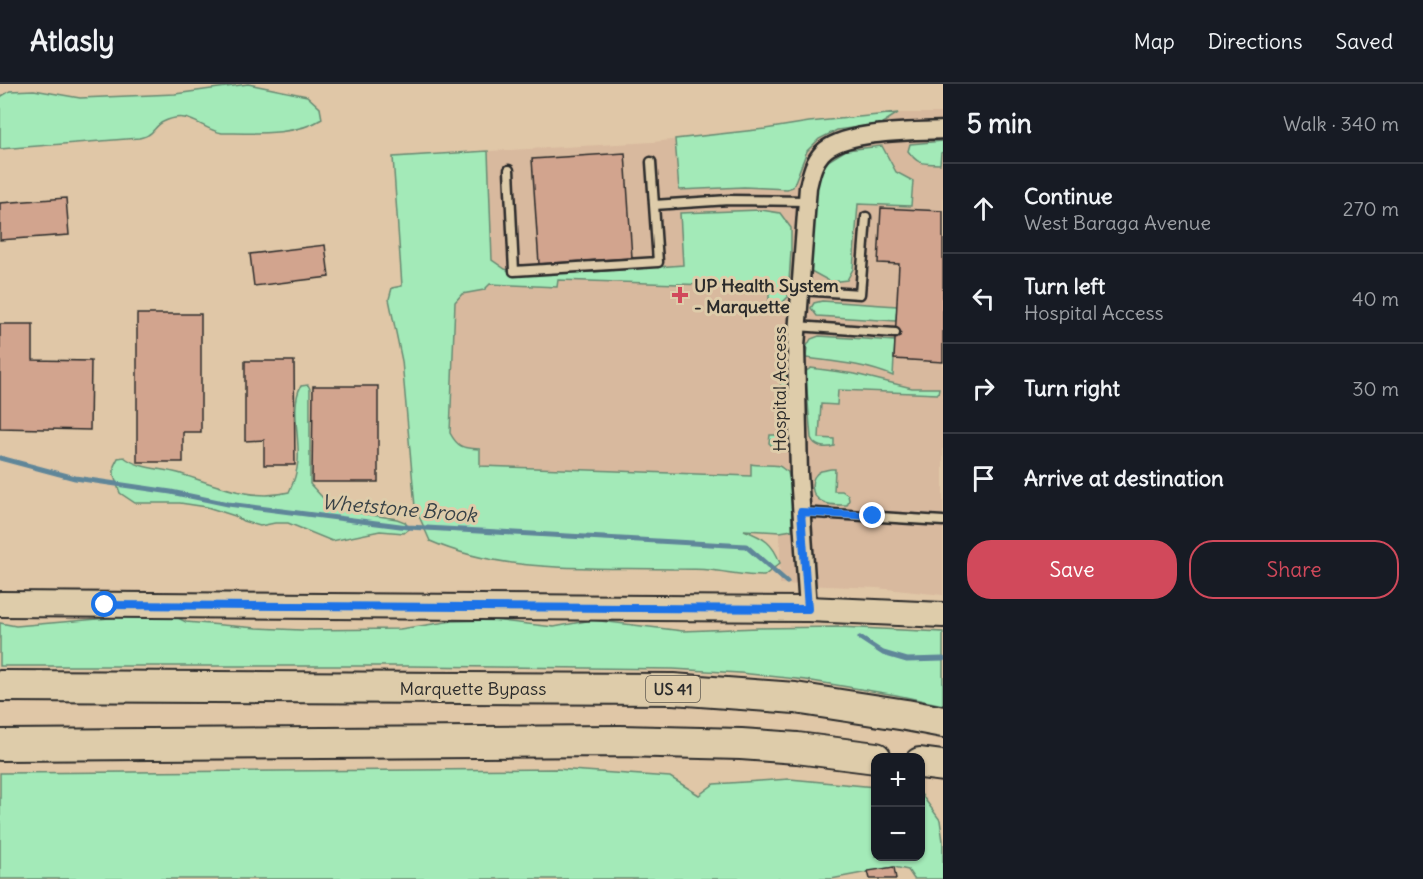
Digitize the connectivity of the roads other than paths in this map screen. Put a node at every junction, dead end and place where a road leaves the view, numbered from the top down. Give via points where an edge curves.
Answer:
1 (943, 130) edge
2 (651, 162) dead end
3 (509, 170) dead end
4 (807, 201) junction
5 (654, 206) junction
6 (866, 217) dead end
7 (800, 290) junction
8 (797, 327) junction
9 (895, 333) dead end
10 (801, 512) junction
11 (943, 521) edge
12 (0, 604) edge
13 (808, 609) junction
14 (943, 615) edge
15 (0, 686) edge
16 (943, 722) edge
17 (0, 744) edge
18 (871, 757) edge
19 (925, 764) edge
20 (943, 766) edge

1 - 4 street, Hospital Access via 877,135 829,147 815,162
2 - 5 lane
3 - 5 lane via 514,271 658,262
4 - 5 lane via 729,200
4 - 7 street, Hospital Access
6 - 7 lane via 860,294
7 - 8 street, Hospital Access
8 - 9 lane
8 - 10 street, Hospital Access
10 - 11 lane
10 - 13 street, Hospital Access
12 - 13 street
13 - 14 street
15 - 16 highway, Marquette Bypass / US 41 via 673,689 795,698
17 - 18 highway via 620,741 741,744
19 - 20 highway

